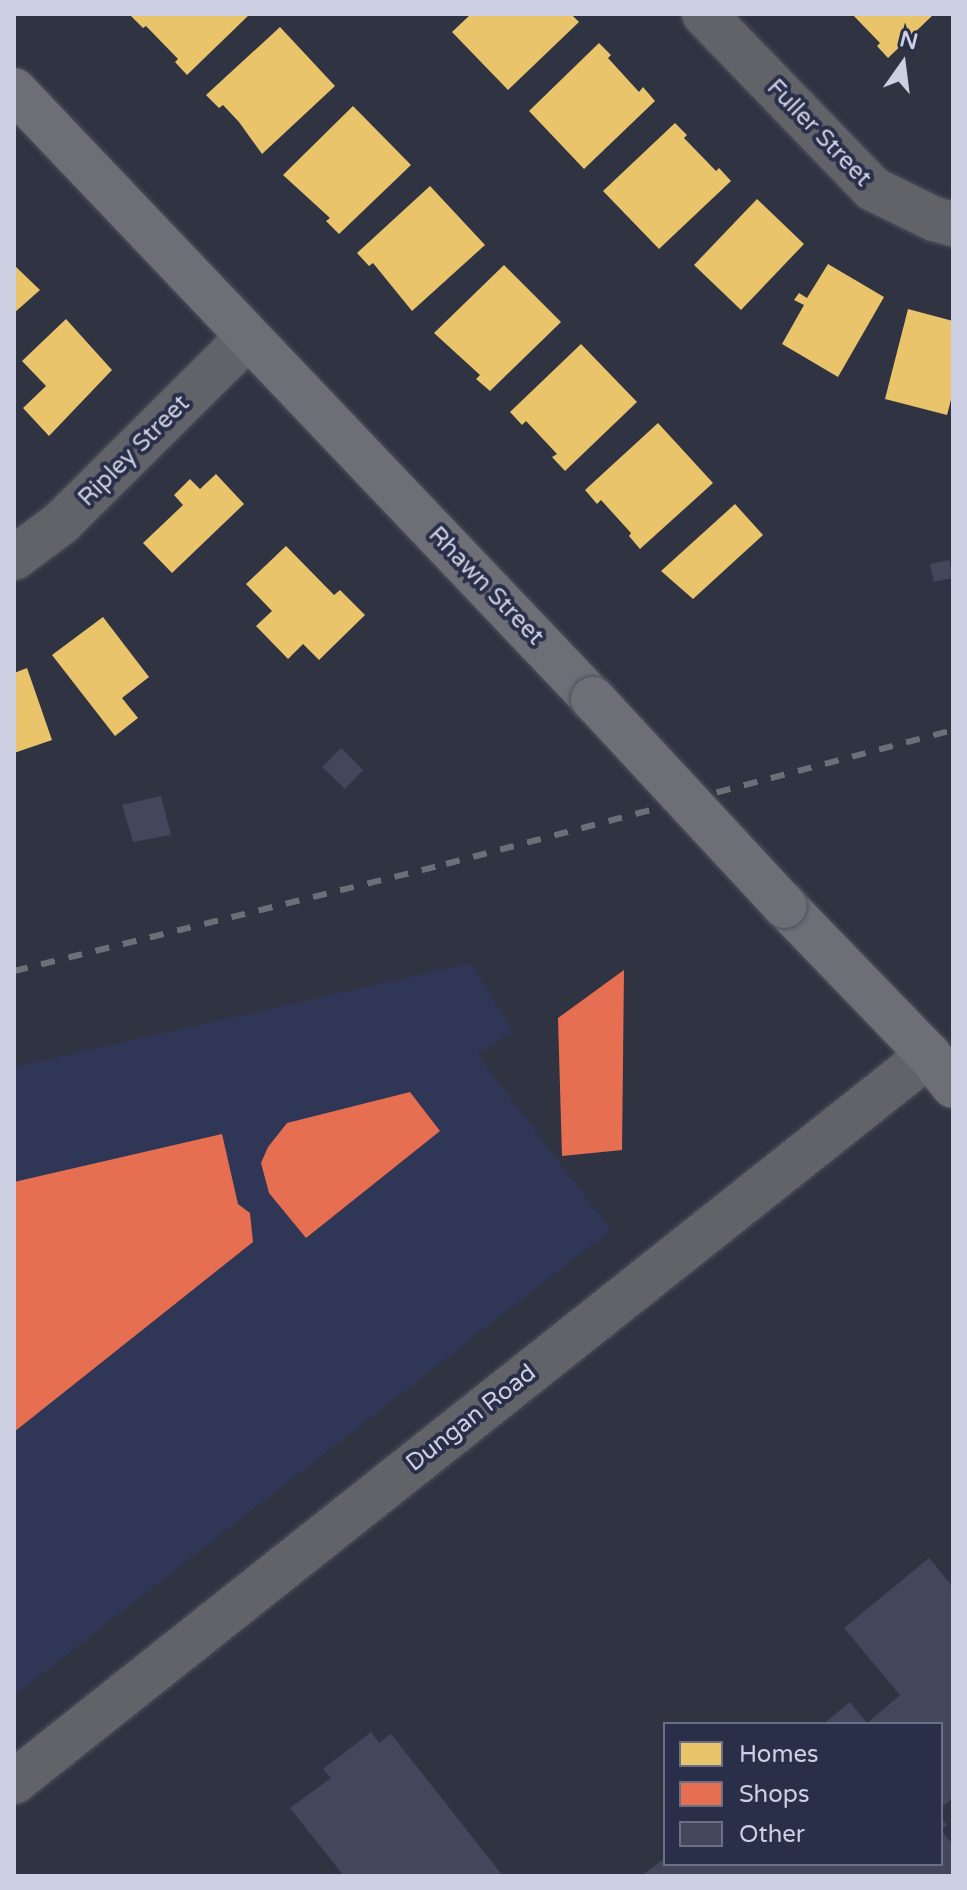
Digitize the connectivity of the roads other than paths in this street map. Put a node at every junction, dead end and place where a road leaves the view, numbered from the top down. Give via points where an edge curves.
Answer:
1 (704, 14) edge
2 (14, 90) edge
3 (953, 224) edge
4 (248, 337) junction
5 (14, 558) edge
6 (941, 1070) edge
7 (14, 1782) edge

1 - 3 street, Fuller Street via 873,189
2 - 4 main road, Rhawn Street
4 - 5 street, Ripley Street via 61,523
4 - 6 main road, Rhawn Street, bridge
6 - 7 street, Dungan Road

